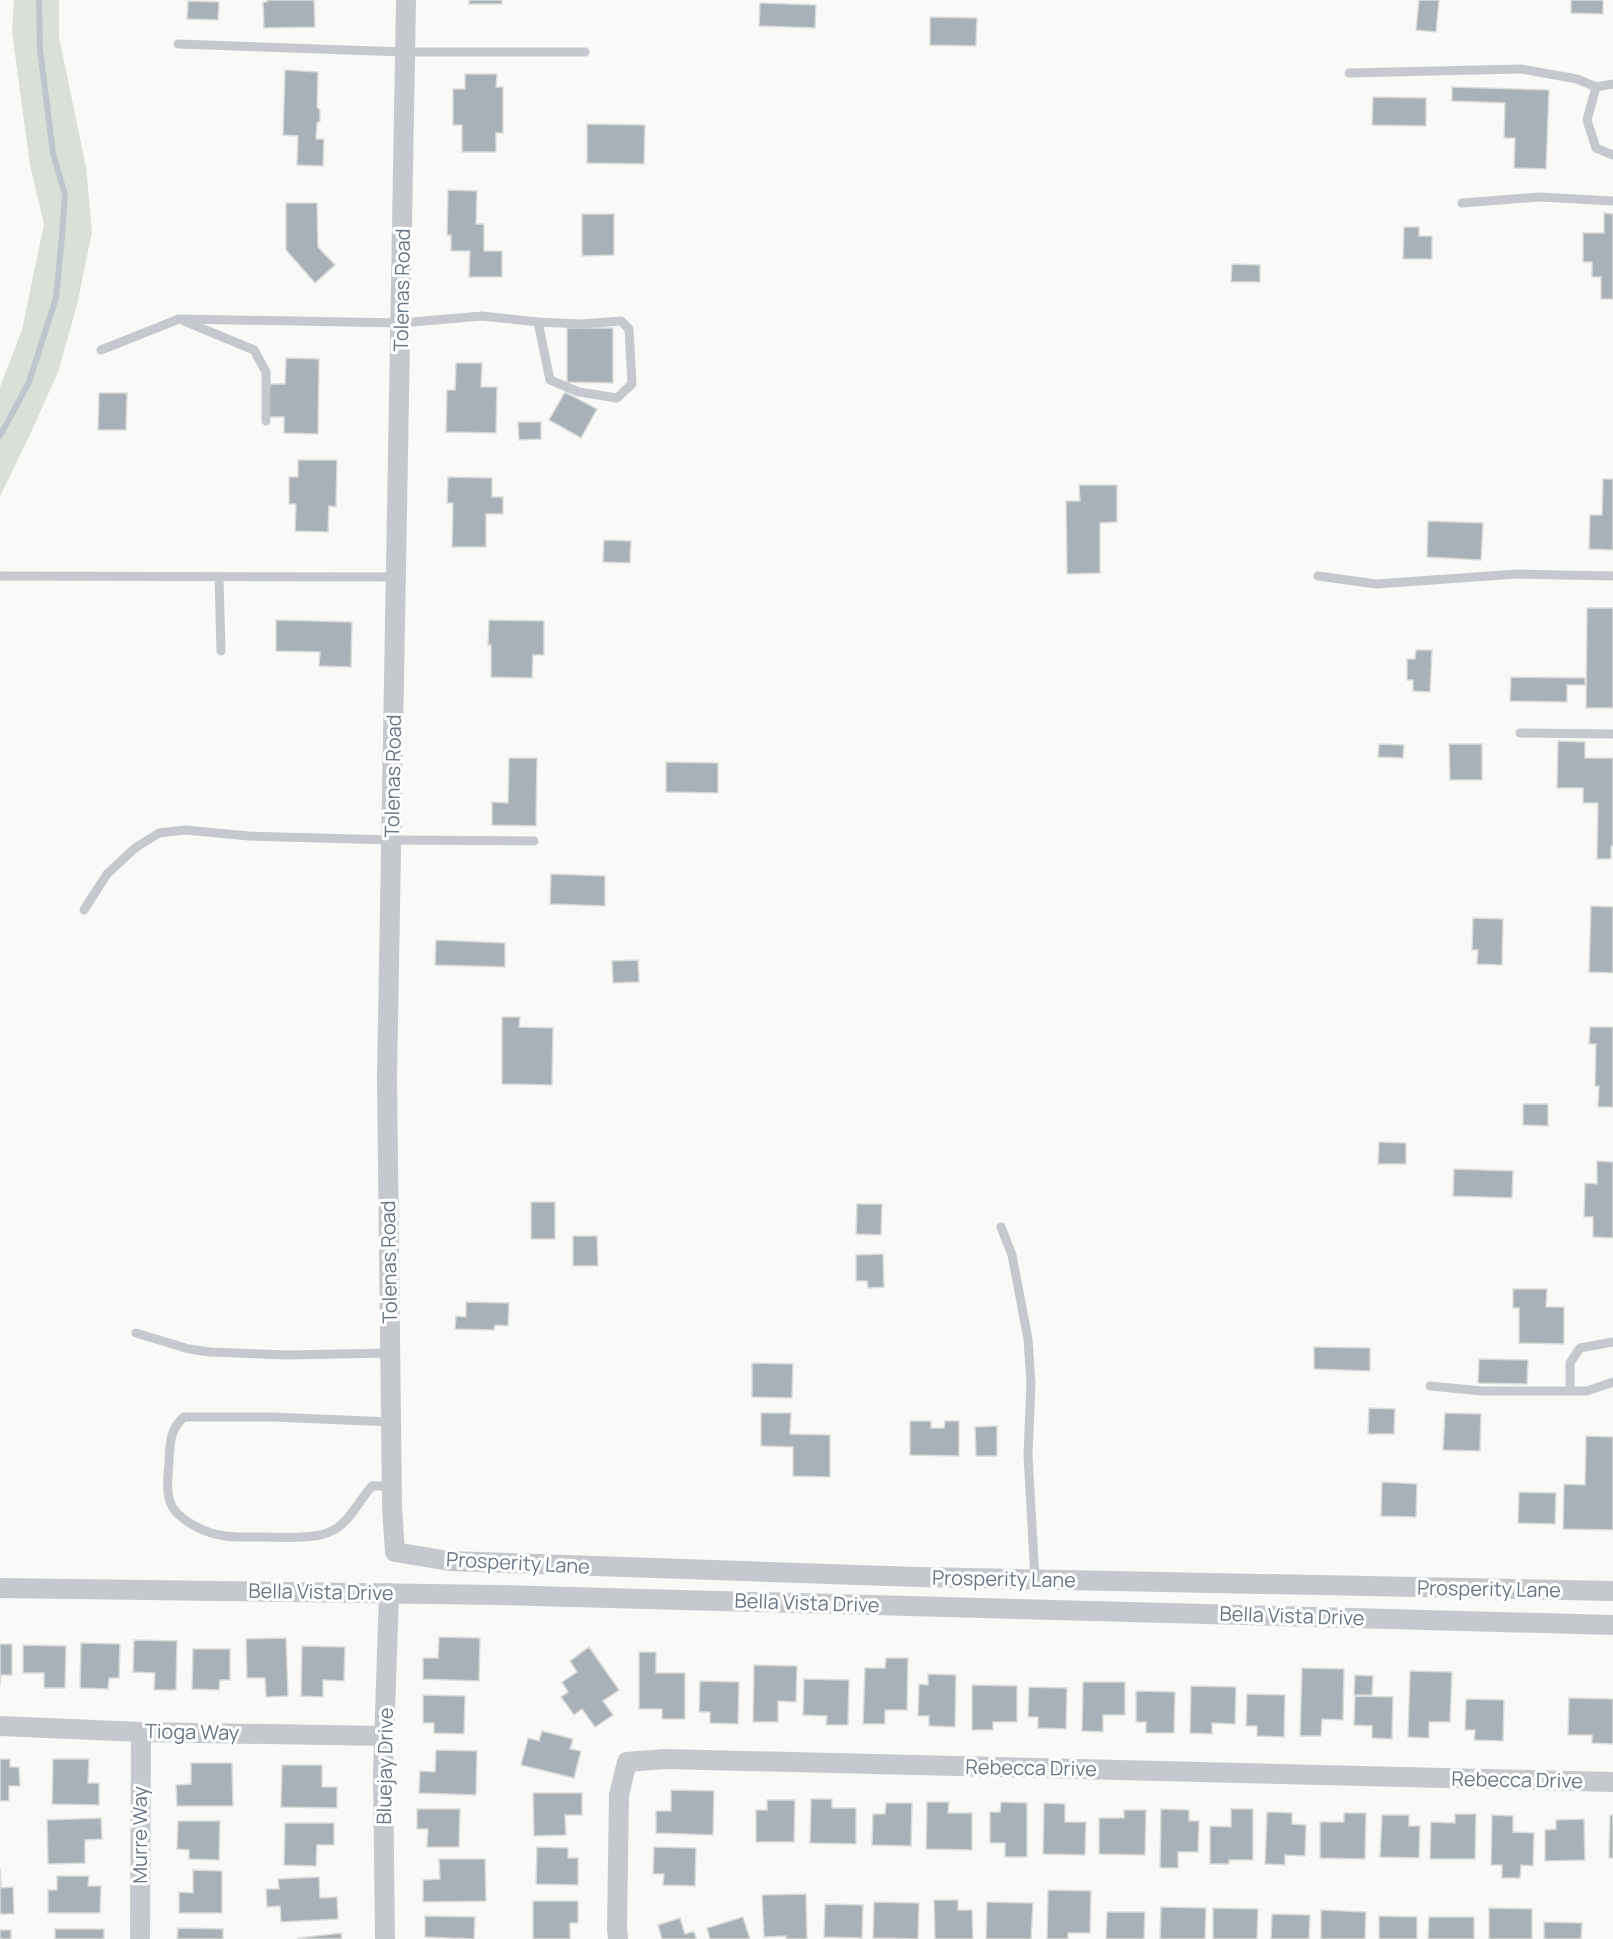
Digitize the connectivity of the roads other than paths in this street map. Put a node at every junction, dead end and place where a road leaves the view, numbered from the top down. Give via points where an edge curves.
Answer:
1 (406, 0) edge
2 (178, 44) dead end
3 (405, 52) junction
4 (585, 52) dead end
5 (1348, 73) dead end
6 (1613, 84) edge
7 (1596, 87) junction
8 (1613, 155) edge
9 (1613, 201) edge
10 (1462, 203) dead end
11 (179, 318) junction
12 (538, 322) junction
13 (401, 323) junction
14 (102, 350) dead end
15 (266, 421) dead end
16 (0, 576) edge
17 (1318, 576) dead end
18 (1613, 576) edge
19 (219, 577) junction
20 (396, 577) junction
21 (221, 651) dead end
22 (1520, 733) dead end
23 (1613, 734) edge
24 (392, 840) junction
25 (534, 841) dead end
26 (84, 910) dead end
27 (1000, 1227) dead end
28 (136, 1333) dead end
29 (1613, 1342) edge
30 (390, 1353) junction
31 (1613, 1382) edge
32 (1430, 1386) dead end
33 (1570, 1391) junction
34 (391, 1422) junction
35 (392, 1486) junction
36 (395, 1552) joint
37 (1035, 1579) junction
38 (0, 1588) edge
39 (1613, 1591) edge
40 (389, 1593) junction
41 (1613, 1624) edge
42 (0, 1726) edge
43 (141, 1732) junction
44 (385, 1736) junction
45 (1613, 1782) edge
46 (140, 1939) edge
47 (385, 1939) edge
48 (618, 1939) edge

1 - 3 street, Tolenas Road
2 - 3 lane
3 - 4 lane
3 - 13 street, Tolenas Road
5 - 7 lane via 1521,69 1577,79
6 - 7 lane
7 - 8 lane via 1587,120 1596,148
9 - 10 lane via 1540,197
11 - 13 lane
11 - 14 lane
11 - 15 lane via 254,350 266,372
12 - 12 lane via 621,321 629,329 632,384 617,398 579,392 550,380
12 - 13 lane via 482,316
13 - 20 street, Tolenas Road
16 - 19 lane
17 - 18 lane via 1376,584 1517,574
19 - 20 lane
19 - 21 lane
20 - 24 street, Tolenas Road
22 - 23 lane
24 - 25 lane
24 - 26 lane via 185,830 159,833 135,848 107,874
24 - 30 street, Tolenas Road via 387,1078
27 - 37 lane via 1012,1255 1028,1339 1028,1455
28 - 30 lane via 210,1352
29 - 33 lane via 1581,1348 1570,1363
30 - 34 street, Tolenas Road
31 - 33 lane via 1587,1391
32 - 33 lane via 1482,1391
34 - 35 street, Tolenas Road
34 - 35 lane via 184,1417 170,1436 168,1486 174,1509 212,1533 308,1537 338,1527 372,1486
35 - 36 street, Tolenas Road
36 - 37 street, Prosperity Lane via 449,1561
37 - 39 street, Prosperity Lane
38 - 40 street, Bella Vista Drive
40 - 41 street, Bella Vista Drive
40 - 44 street, Bluejay Drive
42 - 43 street, Tioga Way
43 - 44 street, Tioga Way
43 - 46 street, Murre Way
44 - 47 street, Bluejay Drive
45 - 48 street, Rebecca Drive via 665,1759 627,1762 619,1795

